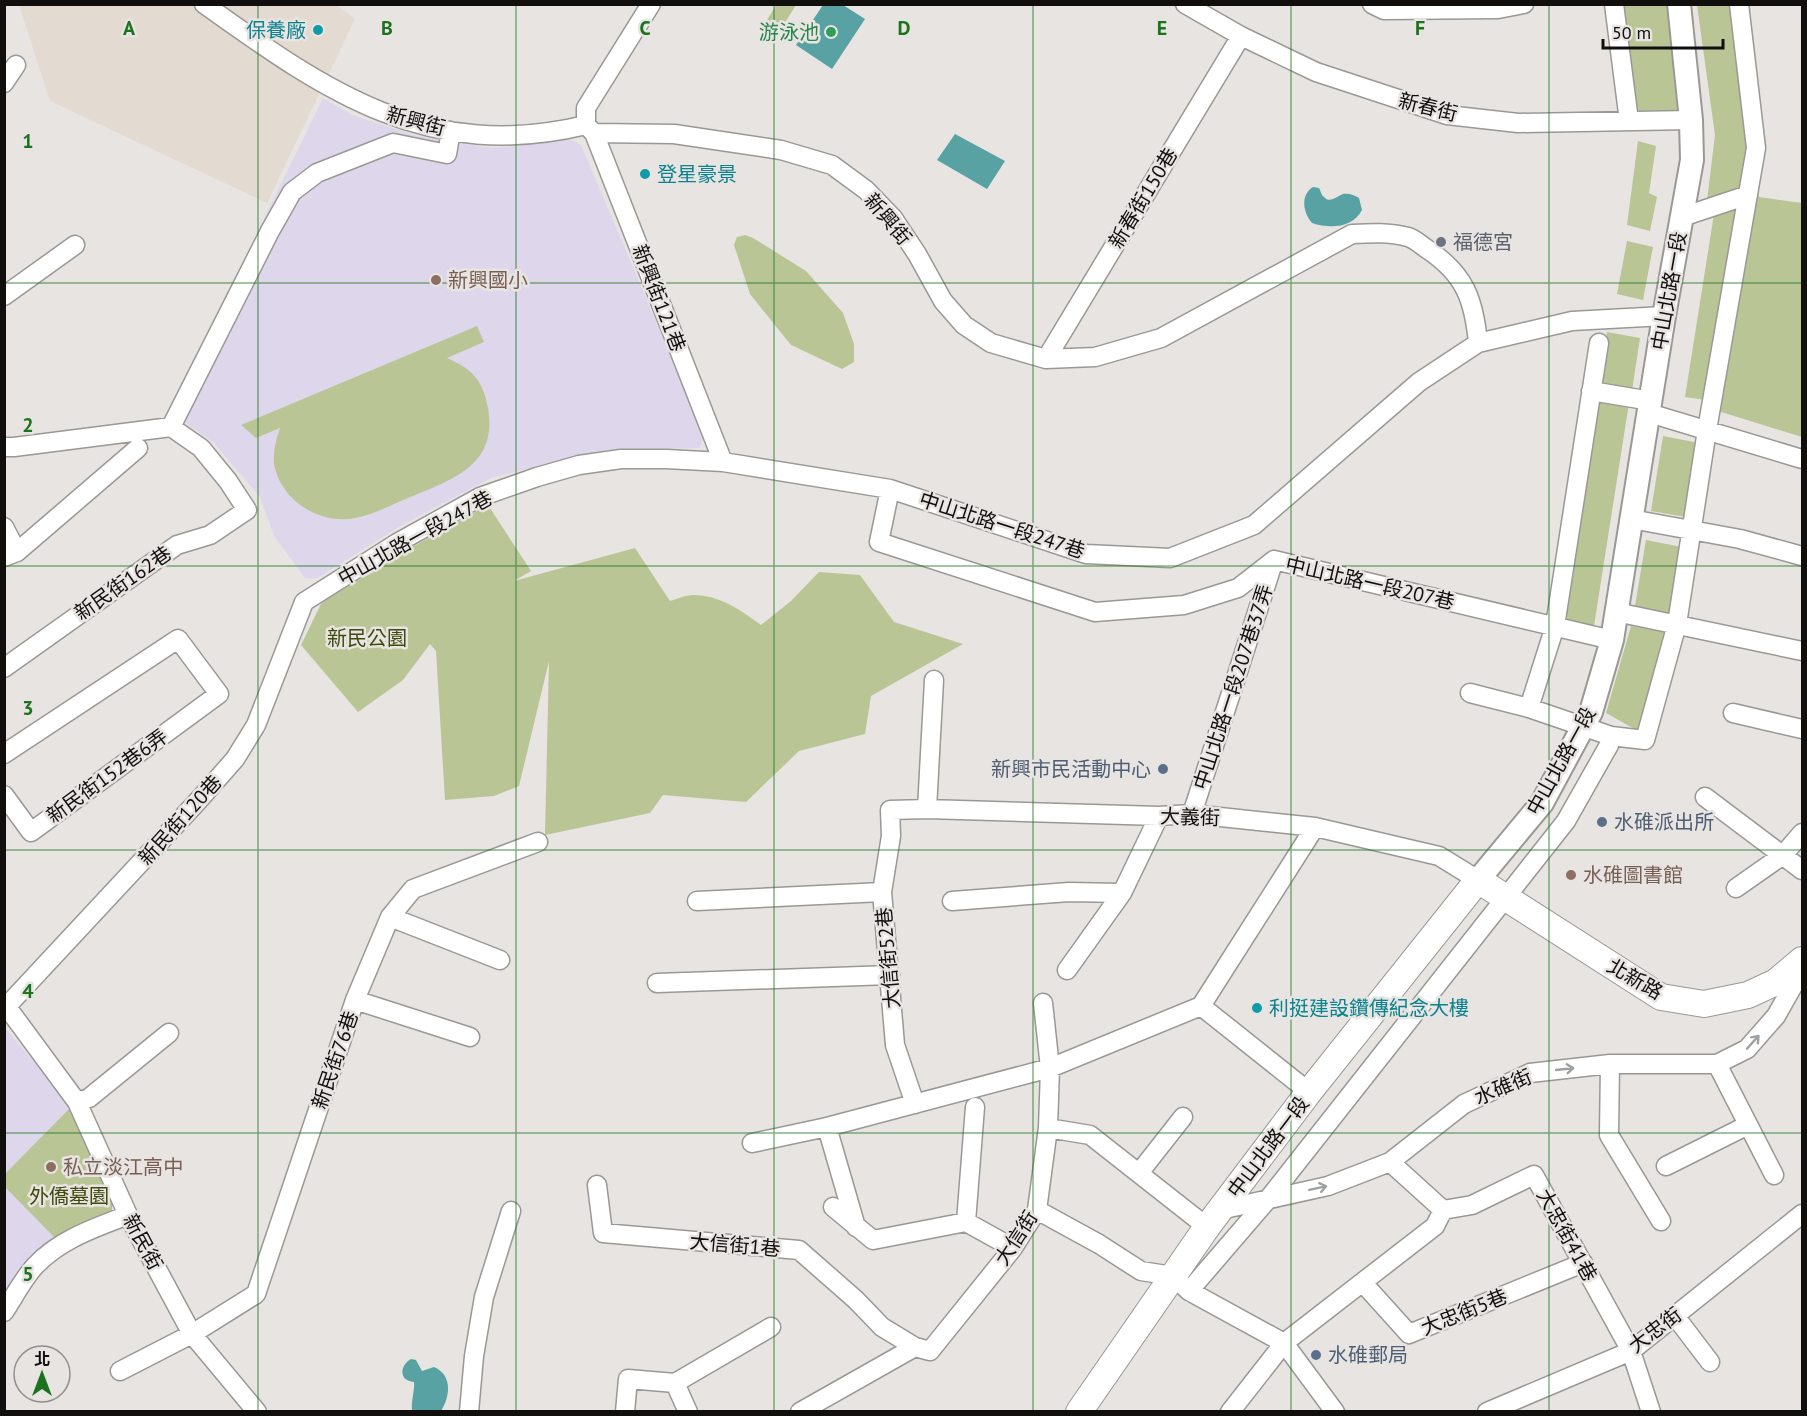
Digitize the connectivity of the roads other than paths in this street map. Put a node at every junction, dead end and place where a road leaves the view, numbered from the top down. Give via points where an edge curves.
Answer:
1 (204, 4) edge
2 (651, 4) edge
3 (1185, 4) edge
4 (1372, 4) edge
5 (1524, 4) edge
6 (1614, 4) edge
7 (1679, 4) edge
8 (1739, 4) edge
9 (1240, 36) junction
10 (16, 65) dead end
11 (4, 83) edge
12 (1691, 120) junction
13 (1629, 121) junction
14 (590, 129) junction
15 (451, 132) junction
16 (1748, 195) junction
17 (1682, 217) junction
18 (75, 245) dead end
19 (4, 296) edge
20 (1664, 316) junction
21 (1478, 343) junction
22 (1599, 343) dead end
23 (1046, 359) junction
24 (1591, 391) junction
25 (1650, 407) junction
26 (171, 427) junction
27 (1707, 430) junction
28 (4, 447) edge
29 (138, 448) dead end
30 (1803, 459) edge
31 (723, 462) junction
32 (890, 489) junction
33 (1631, 519) junction
34 (4, 527) edge
35 (1692, 530) junction
36 (10, 554) edge
37 (1803, 556) edge
38 (1274, 561) junction
39 (304, 602) joint
40 (1616, 612) junction
41 (1677, 624) junction
42 (1555, 626) junction
43 (1612, 640) junction
44 (1803, 651) edge
45 (4, 668) edge
46 (934, 680) dead end
47 (1470, 693) dead end
48 (1529, 708) junction
49 (1733, 713) dead end
50 (1583, 727) junction
51 (1803, 729) edge
52 (1611, 736) junction
53 (4, 754) edge
54 (4, 795) edge
55 (1705, 797) dead end
56 (927, 809) junction
57 (890, 810) joint
58 (1192, 814) junction
59 (1159, 816) junction
60 (1315, 827) junction
61 (1803, 833) edge
62 (538, 842) dead end
63 (1783, 855) junction
64 (1803, 870) edge
65 (1478, 880) junction
66 (1736, 888) dead end
67 (882, 892) junction
68 (1122, 893) junction
69 (1505, 899) junction
70 (697, 901) dead end
71 (952, 901) dead end
72 (390, 917) junction
73 (500, 960) dead end
74 (1803, 960) edge
75 (1067, 970) dead end
76 (1803, 970) edge
77 (890, 975) junction
78 (657, 983) dead end
79 (355, 1000) junction
80 (1043, 1003) dead end
81 (6, 1005) edge
82 (1201, 1006) junction
83 (169, 1033) dead end
84 (470, 1037) dead end
85 (1610, 1064) junction
86 (1717, 1064) junction
87 (1050, 1068) junction
88 (1309, 1092) junction
89 (77, 1102) junction
90 (915, 1104) junction
91 (975, 1107) dead end
92 (1183, 1117) dead end
93 (1748, 1125) junction
94 (826, 1127) junction
95 (1048, 1128) junction
96 (752, 1143) dead end
97 (1390, 1161) junction
98 (1666, 1166) dead end
99 (1139, 1173) junction
100 (1774, 1175) dead end
101 (597, 1185) dead end
102 (1269, 1198) junction
103 (833, 1207) dead end
104 (1037, 1210) junction
105 (1443, 1210) junction
106 (511, 1211) dead end
107 (1803, 1214) edge
108 (128, 1215) junction
109 (1214, 1218) junction
110 (1661, 1221) dead end
111 (966, 1222) junction
112 (856, 1227) junction
113 (1013, 1248) junction
114 (1583, 1263) junction
115 (1363, 1282) junction
116 (1181, 1283) junction
117 (4, 1312) edge
118 (1675, 1316) junction
119 (771, 1327) dead end
120 (192, 1334) junction
121 (1284, 1343) junction
122 (922, 1349) junction
123 (1631, 1351) junction
124 (1710, 1362) dead end
125 (120, 1371) dead end
126 (675, 1383) junction
127 (255, 1411) edge
128 (469, 1412) edge
129 (625, 1412) edge
130 (688, 1412) edge
131 (800, 1412) edge
132 (1079, 1412) edge
133 (1230, 1412) edge
134 (1335, 1412) edge
135 (1486, 1412) edge
136 (1651, 1412) edge

1 - 15 street, 新興街 via 282,60 359,103 398,119
2 - 14 street via 586,108
3 - 9 street, 新春街
4 - 5 street via 1384,10 1498,9
6 - 13 street
7 - 12 street, 中山北路一段
8 - 16 street via 1756,148
9 - 13 street, 新春街 via 1316,72 1447,115 1518,123
9 - 23 street, 新春街150巷
10 - 11 street
12 - 13 street, 新春街
12 - 17 street, 中山北路一段 via 1692,160
14 - 15 street, 新興街 via 520,136
14 - 23 street, 新興街 via 674,134 781,150 832,165 866,190 893,218 943,301 964,325 991,343
14 - 31 street, 新興街121巷
15 - 26 street via 447,154 393,143 317,173 292,192
16 - 17 street
16 - 27 street
17 - 20 street, 中山北路一段
18 - 19 street
20 - 21 street, 中山北路一段247巷 via 1572,321
20 - 25 street, 中山北路一段
21 - 23 street, 新興街 via 1475,312 1467,293 1453,271 1433,253 1410,237 1352,234 1161,338 1095,357
21 - 32 street, 中山北路一段247巷 via 1419,382 1254,525 1170,558 1086,554
22 - 24 street
24 - 25 street
24 - 42 street
25 - 27 street
25 - 33 street, 中山北路一段
26 - 28 street
26 - 45 street, 新民街162巷 via 201,448 247,510 210,535 177,545
27 - 30 street
27 - 35 street
29 - 36 street
31 - 32 street, 中山北路一段247巷
31 - 39 street, 中山北路一段247巷 via 621,459 537,477 480,497 397,543
32 - 38 street, 中山北路一段207巷 via 879,542 1095,612 1184,604 1238,588
33 - 35 street
33 - 40 street, 中山北路一段
34 - 36 street
35 - 37 street
35 - 41 street
38 - 42 street, 中山北路一段207巷
38 - 58 street, 中山北路一段207巷37弄
39 - 81 street, 新民街120巷 via 256,725 235,759
40 - 41 street
40 - 43 street, 中山北路一段
41 - 44 street
41 - 52 street via 1645,740
42 - 43 street, 中山北路一段207巷
42 - 48 street
43 - 50 street, 中山北路一段
46 - 56 street
47 - 48 street
48 - 50 street
49 - 51 street
50 - 52 street
50 - 65 street, 中山北路一段 via 1542,803
52 - 69 street via 1566,821
53 - 54 street, 新民街152巷6弄 via 178,639 219,694 31,832
55 - 63 street
56 - 57 street, 大義街
56 - 59 street, 大義街
57 - 67 street, 大信街52巷 via 891,836
58 - 59 street, 大義街
58 - 60 street, 大義街
59 - 68 street
60 - 65 street, 大義街 via 1439,856
60 - 82 street
61 - 63 street
62 - 72 street, 新民街76巷 via 413,889
63 - 64 street
63 - 66 street
65 - 69 main road, 北新路
65 - 88 main road, 中山北路一段
67 - 70 street
67 - 77 street, 大信街52巷
68 - 71 street via 1069,892
68 - 75 street
69 - 74 main road, 北新路 via 1661,997 1704,1004 1748,995 1776,982
69 - 102 street
72 - 73 street
72 - 79 street, 新民街76巷
86 -> 76 street, 水碓街 via 1747,1049 1776,1016
77 - 78 street
77 - 90 street, 大信街52巷 via 895,1045
79 - 84 street
79 - 120 street, 新民街76巷 via 256,1294
80 - 87 street, 大信街
81 - 89 street, 新民街
82 - 87 street
82 - 88 street
83 - 89 street via 89,1098
85 - 86 street, 水碓街
97 -> 85 street, 水碓街 via 1464,1104 1530,1072
85 - 110 street via 1609,1136
86 - 93 street
87 - 90 street
87 - 95 street, 大信街
88 - 109 main road, 中山北路一段
89 - 108 street, 新民街
90 - 94 street
91 - 111 street
92 - 99 street
93 - 98 street
93 - 100 street
94 - 96 street
94 - 112 street
95 - 99 street via 1090,1136
95 - 104 street, 大信街
102 -> 97 street, 水碓街 via 1328,1186
97 - 105 street
99 - 109 street
101 - 122 street, 大信街1巷 via 603,1233 799,1250 882,1327
102 - 109 street, 水碓街
102 - 116 street
103 - 112 street
104 - 113 street, 大信街
104 - 116 street via 1141,1271
105 - 114 street, 大忠街41巷 via 1472,1205 1534,1174
105 - 115 street via 1435,1226
106 - 128 street via 484,1297
107 - 118 street, 大忠街
108 - 117 street via 78,1234 54,1249 35,1266
108 - 120 street, 新民街
109 - 116 main road, 中山北路一段
111 - 112 street via 873,1240
111 - 113 street
113 - 122 street, 大信街
114 - 115 street, 大忠街5巷 via 1409,1334
114 - 123 street, 大忠街41巷
115 - 121 street
116 - 121 street
116 - 132 main road, 中山北路一段
118 - 123 street, 大忠街
118 - 124 street
119 - 126 street
120 - 125 street, 新民街76巷
120 - 127 street, 新民街
121 - 133 street
121 - 134 street
122 - 131 street
123 - 135 street, 大忠街
123 - 136 street, 大忠街41巷
126 - 129 street via 628,1379
126 - 130 street

